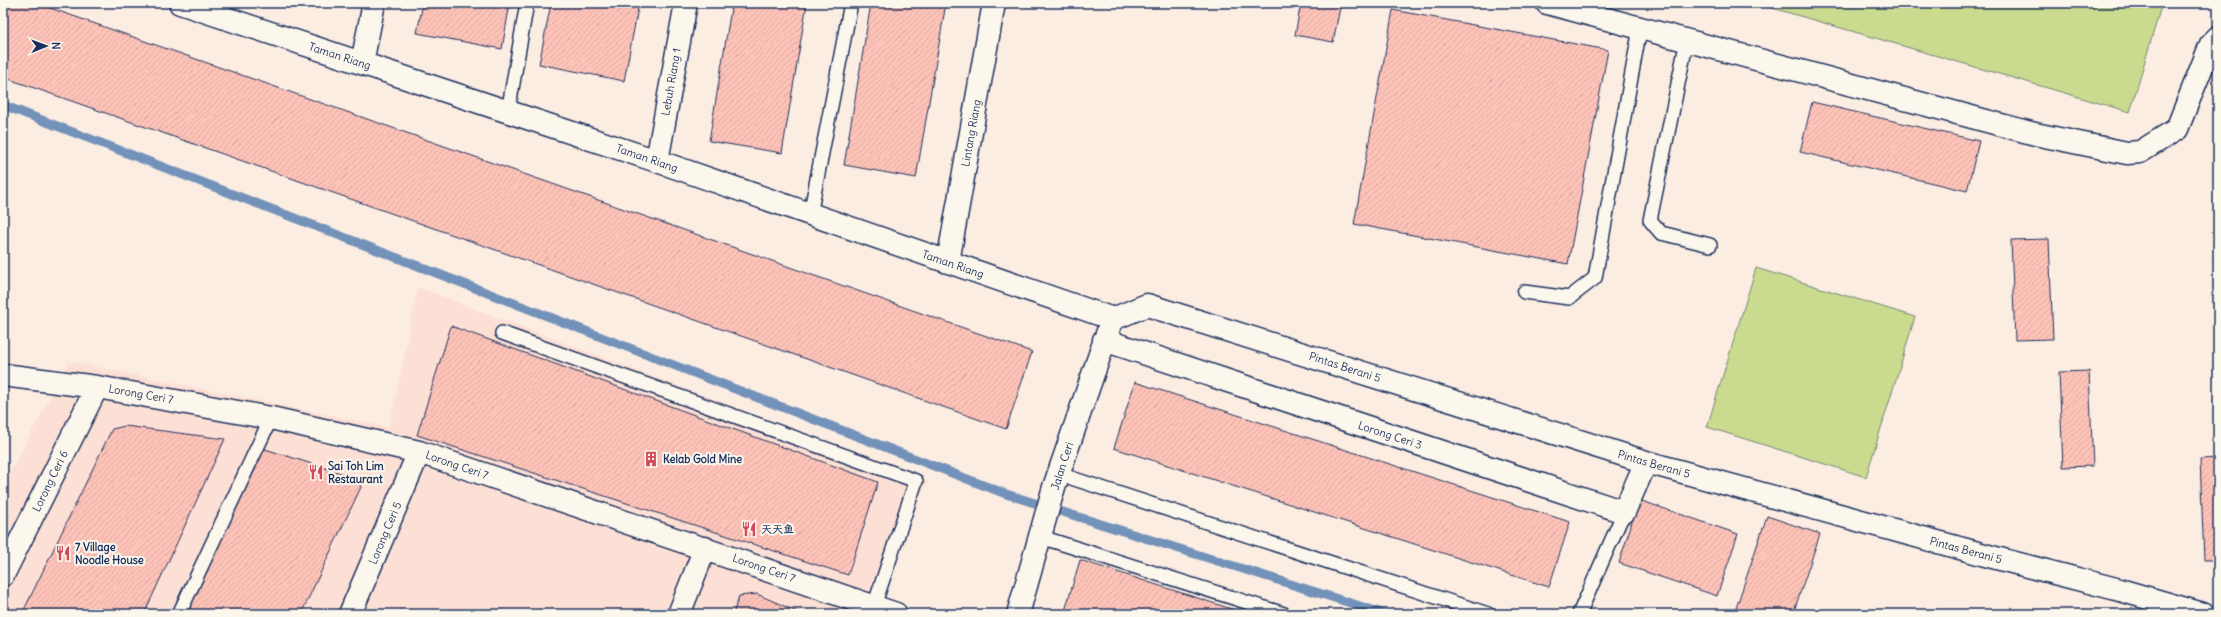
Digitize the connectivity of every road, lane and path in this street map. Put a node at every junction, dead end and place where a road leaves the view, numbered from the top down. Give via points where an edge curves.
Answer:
1 (180, 3) edge
2 (374, 3) edge
3 (527, 3) edge
4 (686, 3) edge
5 (851, 3) edge
6 (994, 3) edge
7 (1547, 3) edge
8 (217, 9) edge
9 (1640, 28) junction
10 (2218, 37) edge
11 (1687, 40) junction
12 (362, 63) junction
13 (508, 112) junction
14 (657, 161) junction
15 (810, 214) junction
16 (1710, 245) dead end
17 (948, 262) junction
18 (1524, 292) dead end
19 (1113, 319) junction
20 (502, 332) dead end
21 (1104, 340) junction
22 (3, 375) edge
23 (97, 386) junction
24 (271, 418) junction
25 (419, 452) junction
26 (1646, 462) junction
27 (1057, 480) junction
28 (1624, 512) junction
29 (1043, 531) junction
30 (705, 548) junction
31 (3, 576) edge
32 (873, 610) edge
33 (179, 614) edge
34 (350, 614) edge
35 (679, 614) edge
36 (896, 614) edge
37 (1018, 614) edge
38 (1284, 614) edge
39 (1488, 614) edge
40 (1578, 614) edge
41 (2203, 614) edge

1 - 8 street, Taman Riang
2 - 12 street
3 - 13 lane
4 - 14 street, Lebuh Riang 1
5 - 15 lane
6 - 17 street, Lintang Riang
7 - 9 street
8 - 12 street, Taman Riang
9 - 11 street
9 - 18 lane via 1595,278 1569,298
10 - 11 street via 2211,44 2177,129 2140,152 2127,153 2035,134
11 - 16 lane via 1650,220 1661,233
12 - 13 street, Taman Riang
13 - 14 street, Taman Riang
14 - 15 street, Taman Riang
15 - 17 street, Taman Riang
17 - 19 street, Taman Riang
19 - 21 street, Jalan Ceri
19 - 26 street, Pintas Berani 5 via 1147,305
20 - 32 lane via 916,481
21 - 27 street, Jalan Ceri
21 - 28 street, Lorong Ceri 3
22 - 23 street, Lorong Ceri 7
23 - 24 street, Lorong Ceri 7
23 - 31 street, Lorong Ceri 6
24 - 25 street, Lorong Ceri 7
24 - 33 lane
25 - 30 street, Lorong Ceri 7
25 - 34 street, Lorong Ceri 5
26 - 28 street
26 - 41 street, Pintas Berani 5
27 - 29 street, Jalan Ceri
27 - 39 lane
28 - 40 lane
29 - 37 street, Jalan Ceri
29 - 38 lane
30 - 32 street, Lorong Ceri 7
30 - 35 street
32 - 36 street, Lorong Ceri 7

